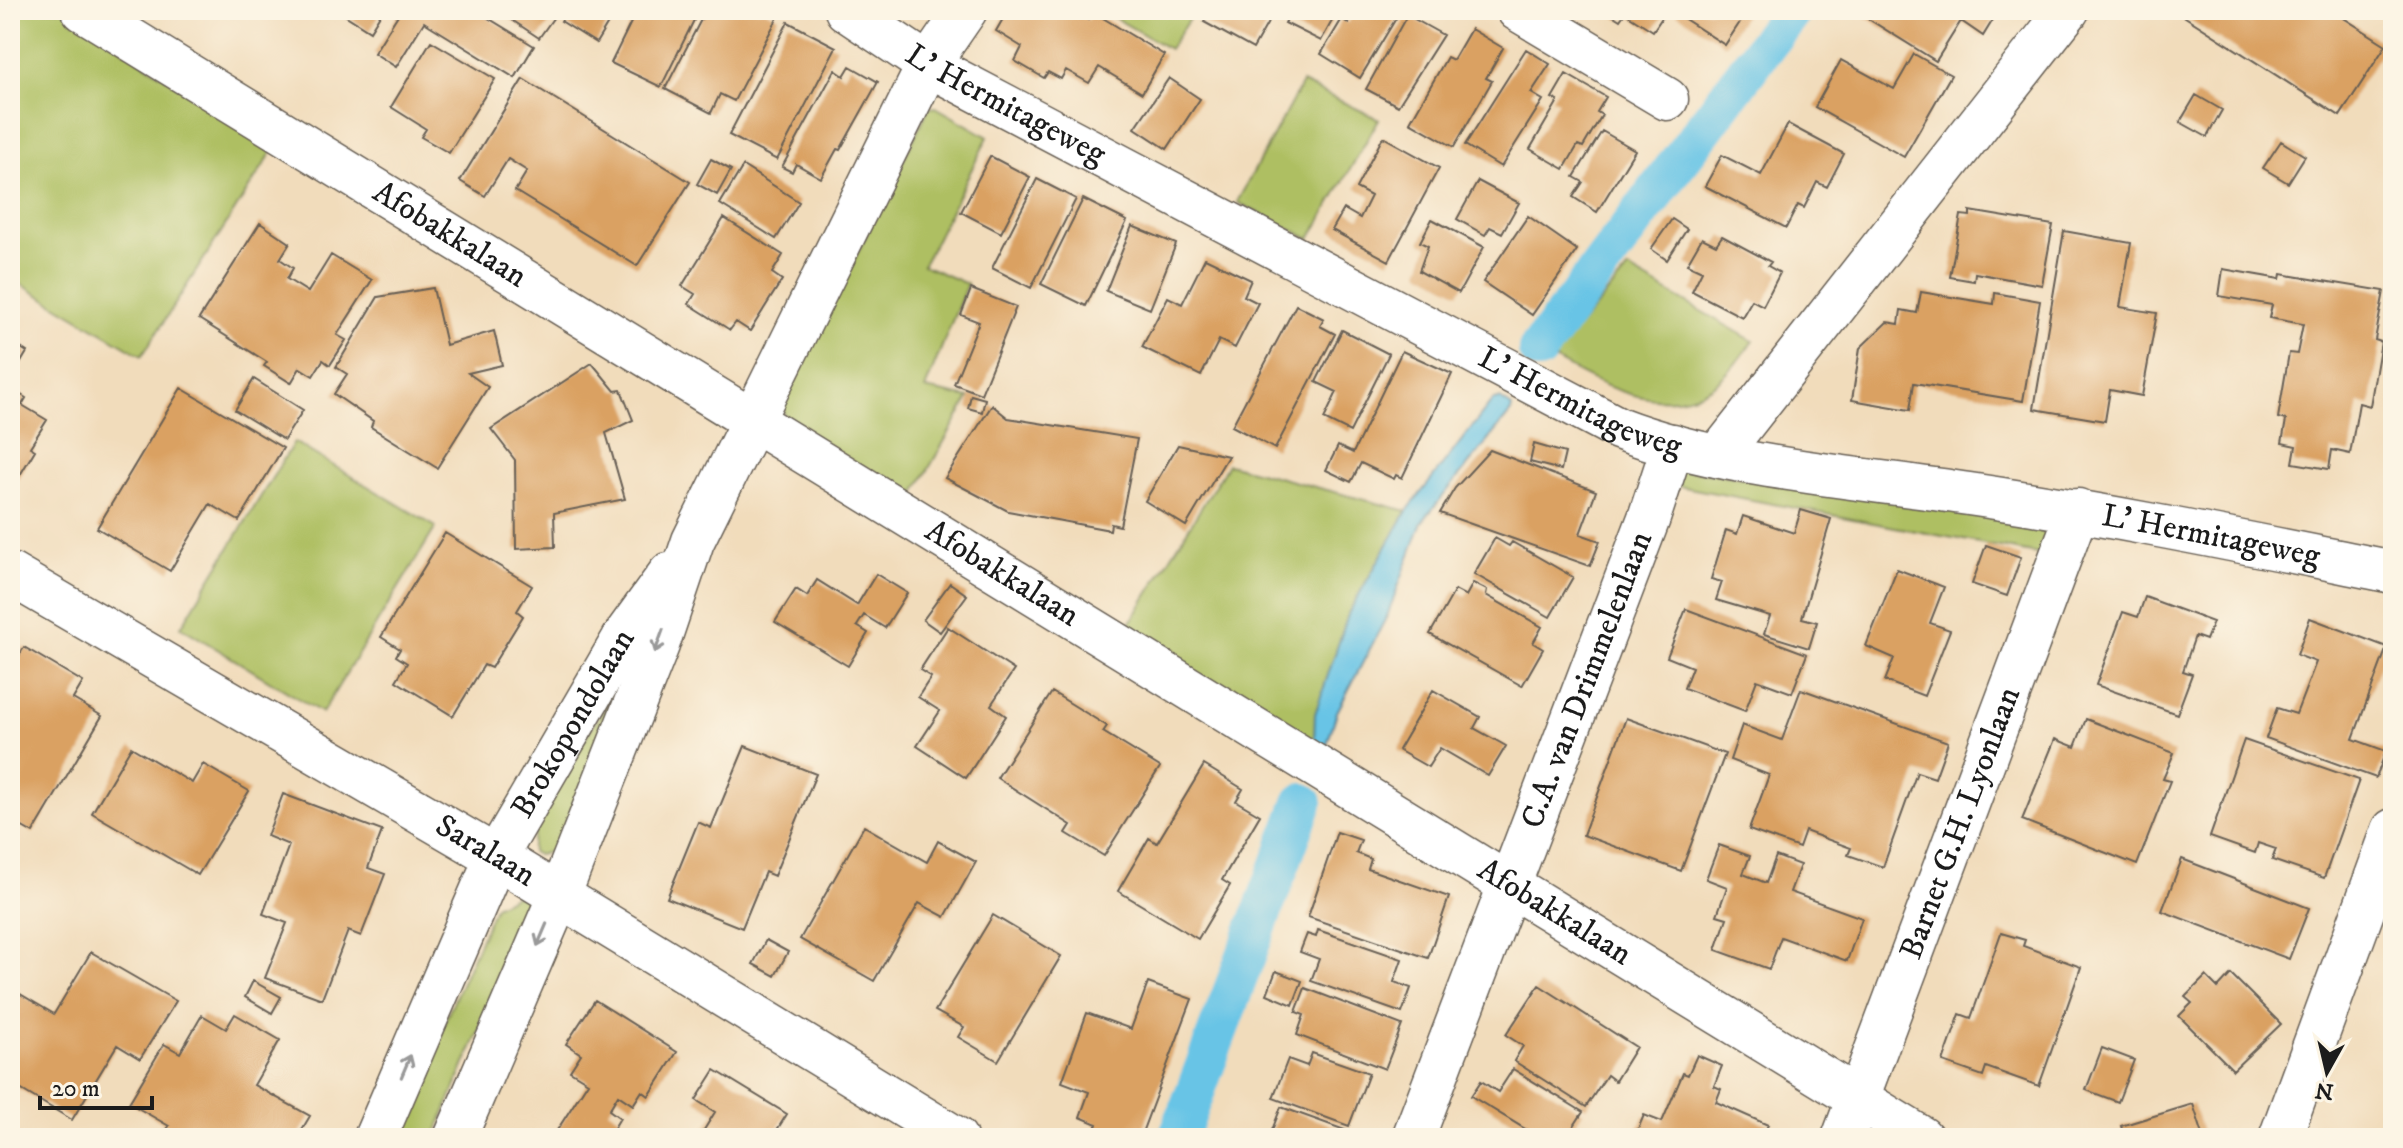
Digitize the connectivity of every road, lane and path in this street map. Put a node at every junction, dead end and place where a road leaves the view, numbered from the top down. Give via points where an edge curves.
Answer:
1 (83, 10) edge
2 (846, 10) edge
3 (966, 10) edge
4 (1518, 10) edge
5 (2068, 10) edge
6 (928, 65) junction
7 (1667, 99) dead end
8 (753, 423) junction
9 (1673, 445) junction
10 (1718, 456) junction
11 (2078, 510) junction
12 (693, 541) junction
13 (2393, 572) edge
14 (10, 574) edge
15 (2393, 830) edge
16 (496, 857) junction
17 (1508, 885) junction
18 (559, 896) junction
19 (1857, 1099) junction
20 (375, 1138) edge
21 (455, 1138) edge
22 (956, 1138) edge
23 (1413, 1138) edge
24 (1843, 1138) edge
25 (1922, 1138) edge
26 (2280, 1138) edge

1 - 8 street, Afobakkalaan
2 - 6 street, L' Hermitageweg
3 - 6 street, Brokopondolaan
4 - 7 street
5 - 10 street
6 - 8 street, Brokopondolaan
6 - 9 street, L' Hermitageweg via 1618,428
8 - 12 street, Brokopondolaan
8 - 17 street, Afobakkalaan
9 - 10 street, L' Hermitageweg
9 - 17 street, C.A. van Drimmelenlaan
10 - 11 street, L' Hermitageweg
11 - 13 street, L' Hermitageweg
11 - 19 street, Barnet G.H. Lyonlaan
12 - 16 street, Brokopondolaan via 627,632
12 -> 18 street, Brokopondolaan
14 - 16 street, Saralaan
15 - 26 street
16 - 18 street, Saralaan
20 -> 16 street, Brokopondolaan
17 - 19 street, Afobakkalaan
17 - 23 street, C.A. van Drimmelenlaan
18 -> 21 street, Brokopondolaan
18 - 22 street, Saralaan
19 - 24 street, Barnet G.H. Lyonlaan
19 - 25 street, Afobakkalaan

